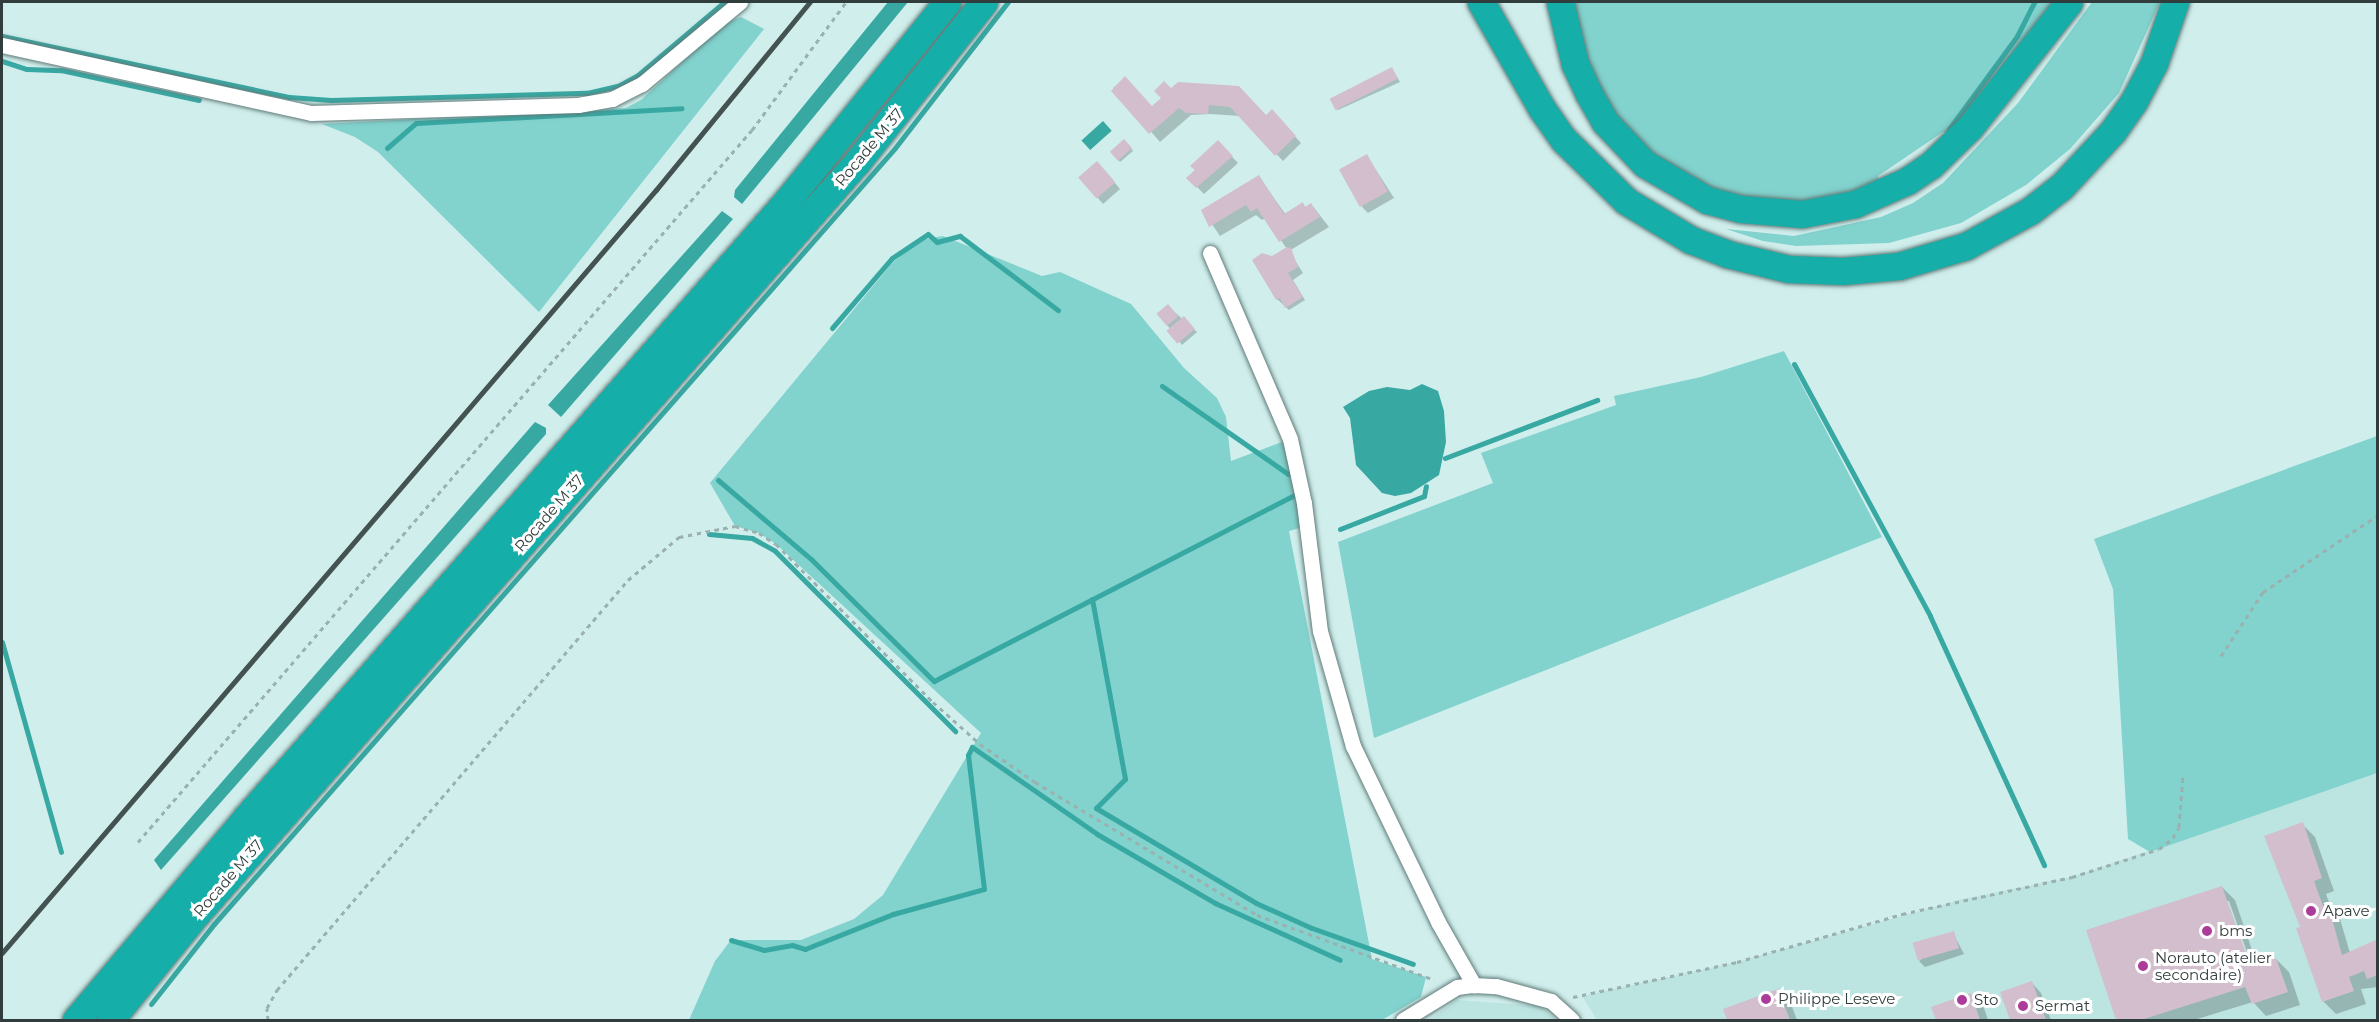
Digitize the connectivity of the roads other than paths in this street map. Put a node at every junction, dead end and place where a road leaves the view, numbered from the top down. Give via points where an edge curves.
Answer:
1 (740, 2) edge
2 (947, 2) edge
3 (984, 2) edge
4 (1481, 2) edge
5 (1560, 2) edge
6 (2069, 2) edge
7 (2175, 2) edge
8 (2, 45) edge
9 (1210, 253) dead end
10 (1474, 985) junction
11 (1569, 1017) edge
12 (76, 1020) edge
13 (110, 1020) edge
14 (1403, 1020) edge

1 - 8 street via 642,84 612,99 578,105 311,113
2 - 12 highway, Rocade M 37 via 788,201
3 - 13 highway, Rocade M 37 via 844,177 192,919
4 - 7 highway via 1564,140 1626,201 1682,236 1727,254 1790,268 1834,271 1899,266 1966,246 2030,211 2061,187 2092,156 2134,101 2154,63
5 - 6 highway via 1575,64 1589,94 1623,144 1645,164 1707,200 1783,214 1855,204 1906,181 1930,165 1970,127
9 - 10 street via 1290,439 1304,503 1320,631 1353,746 1438,922
10 - 11 street via 1496,986 1551,1001
10 - 14 street via 1457,987

